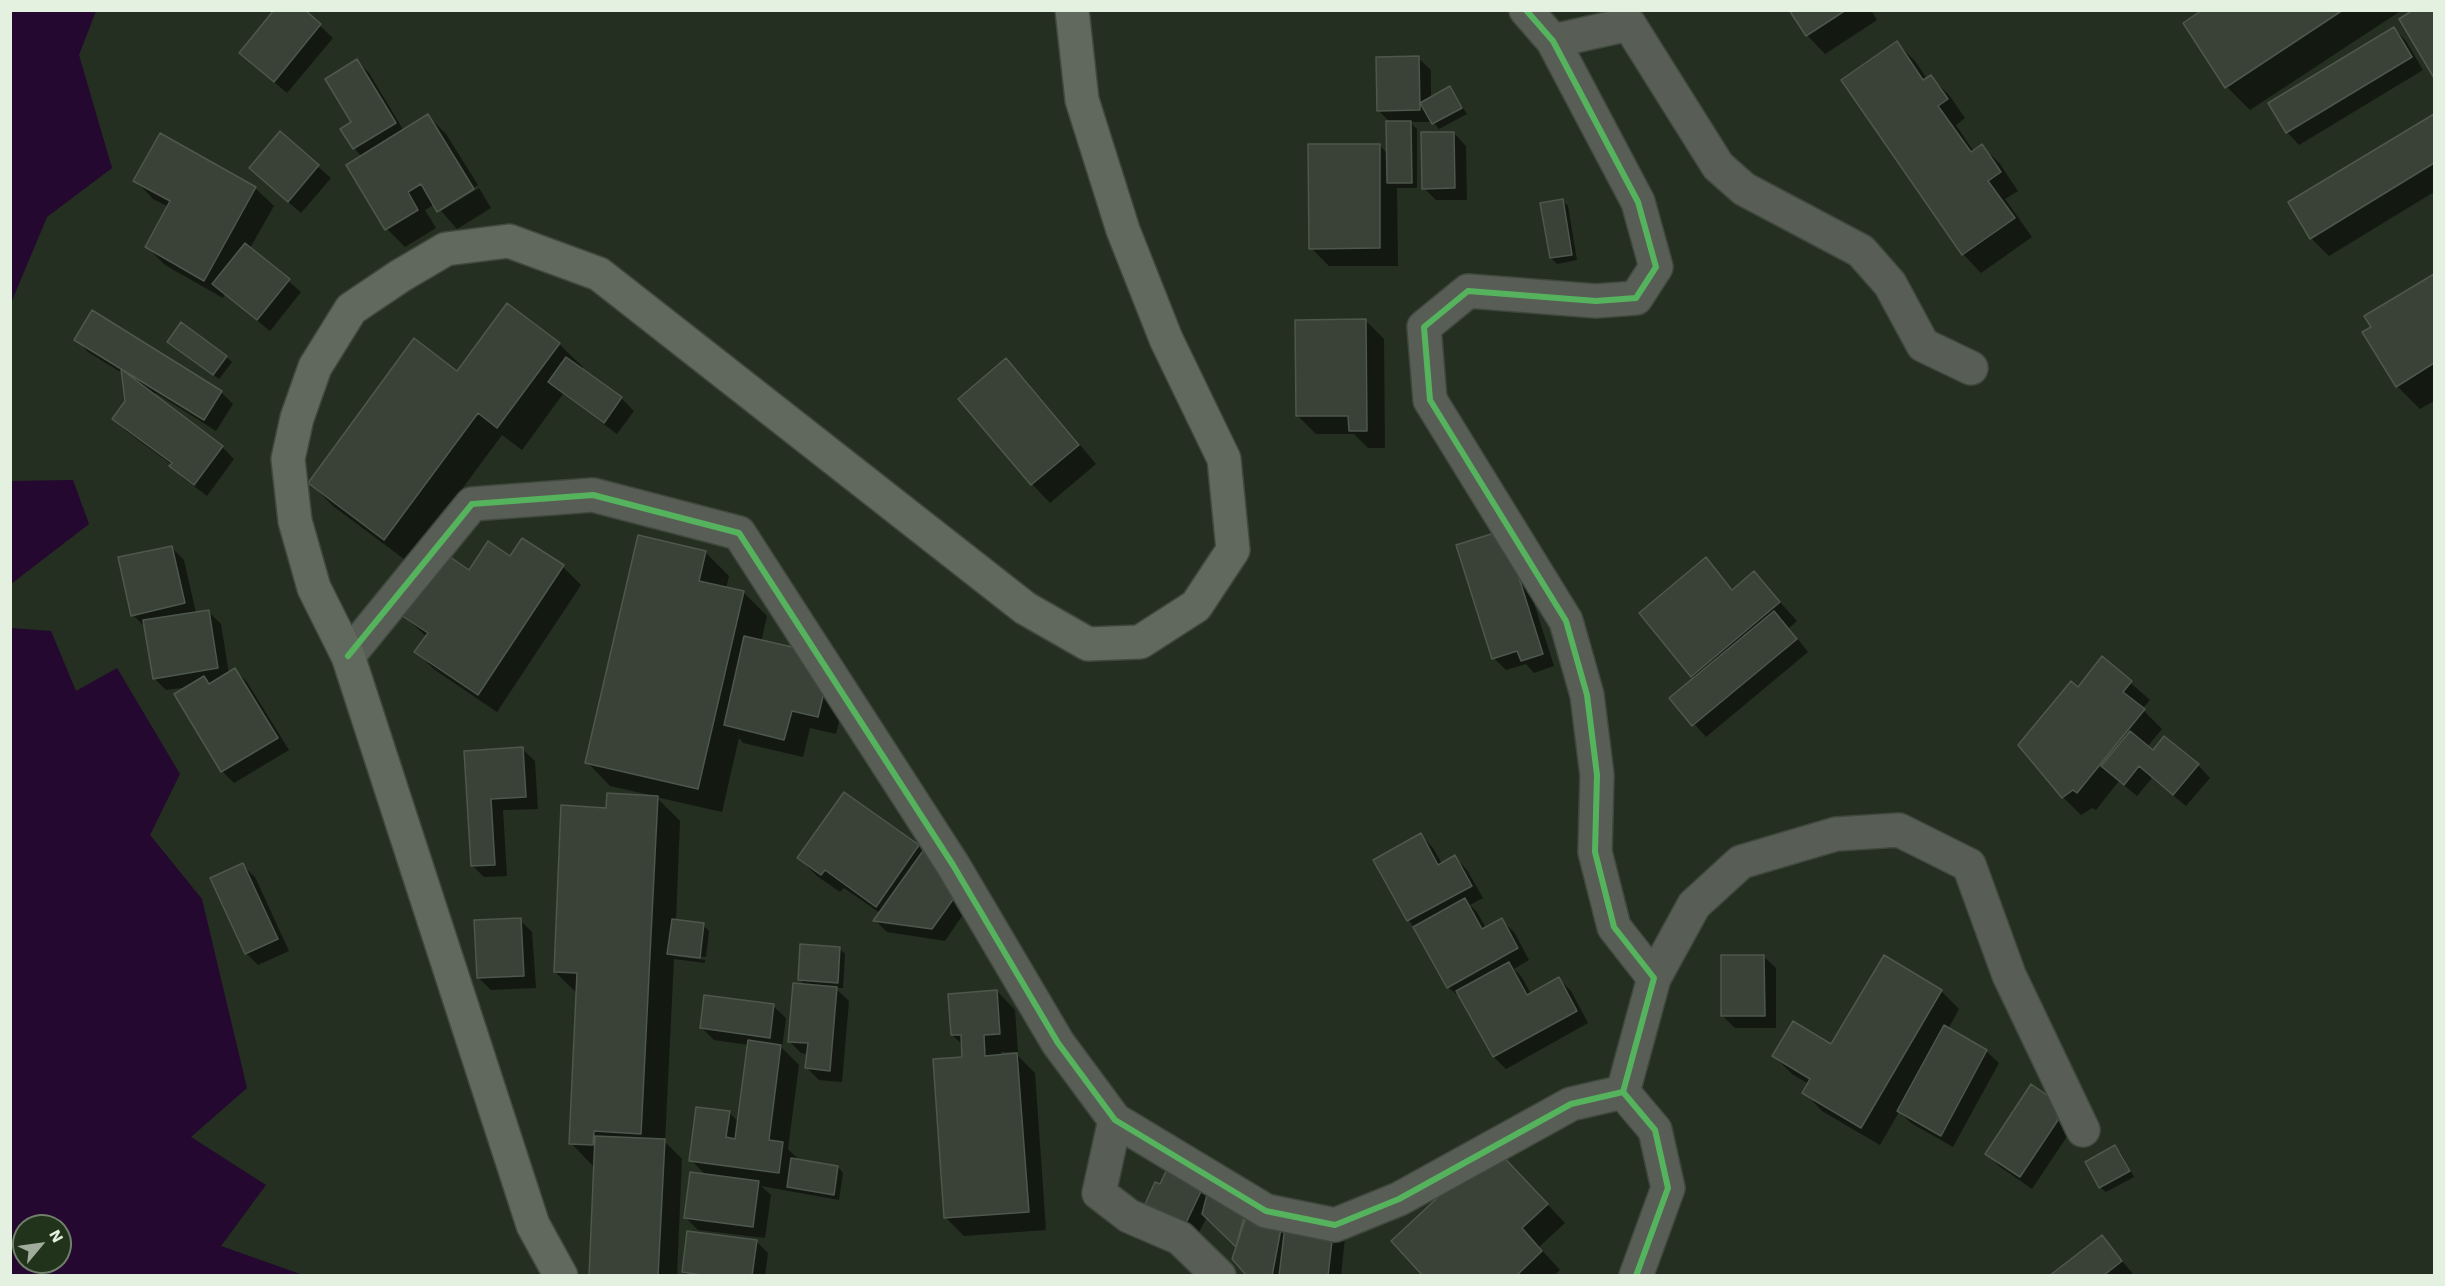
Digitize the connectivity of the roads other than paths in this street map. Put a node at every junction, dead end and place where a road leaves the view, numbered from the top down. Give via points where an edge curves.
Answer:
1 (1072, 10) edge
2 (1526, 10) edge
3 (1553, 40) junction
4 (1971, 368) dead end
5 (348, 656) junction
6 (1653, 978) junction
7 (1623, 1092) junction
8 (1115, 1120) junction
9 (2084, 1130) dead end
10 (561, 1275) edge
11 (1219, 1275) edge
12 (1636, 1275) edge

1 - 5 main road via 1082,100 1122,230 1166,339 1224,459 1233,550 1196,606 1140,642 1088,644 1025,608 599,274 509,241 446,249 400,276 351,309 315,367 288,459 294,510 314,588
2 - 3 street
3 - 4 street via 1629,24 1718,166 1744,189 1861,251 1890,284 1923,345
3 - 6 street via 1638,202 1656,267 1636,298 1596,301 1468,291 1424,327 1430,400 1566,621 1587,695 1597,775 1595,852 1614,927
5 - 8 street via 472,504 593,495 739,533 953,865 1058,1043
5 - 10 main road via 533,1225
6 - 7 street
6 - 9 street via 1694,905 1740,862 1836,834 1899,830 1969,865 2009,975
7 - 8 street via 1571,1104 1400,1199 1335,1226 1266,1211
7 - 12 street via 1656,1130 1668,1188
8 - 11 street via 1099,1193 1129,1216 1180,1238

